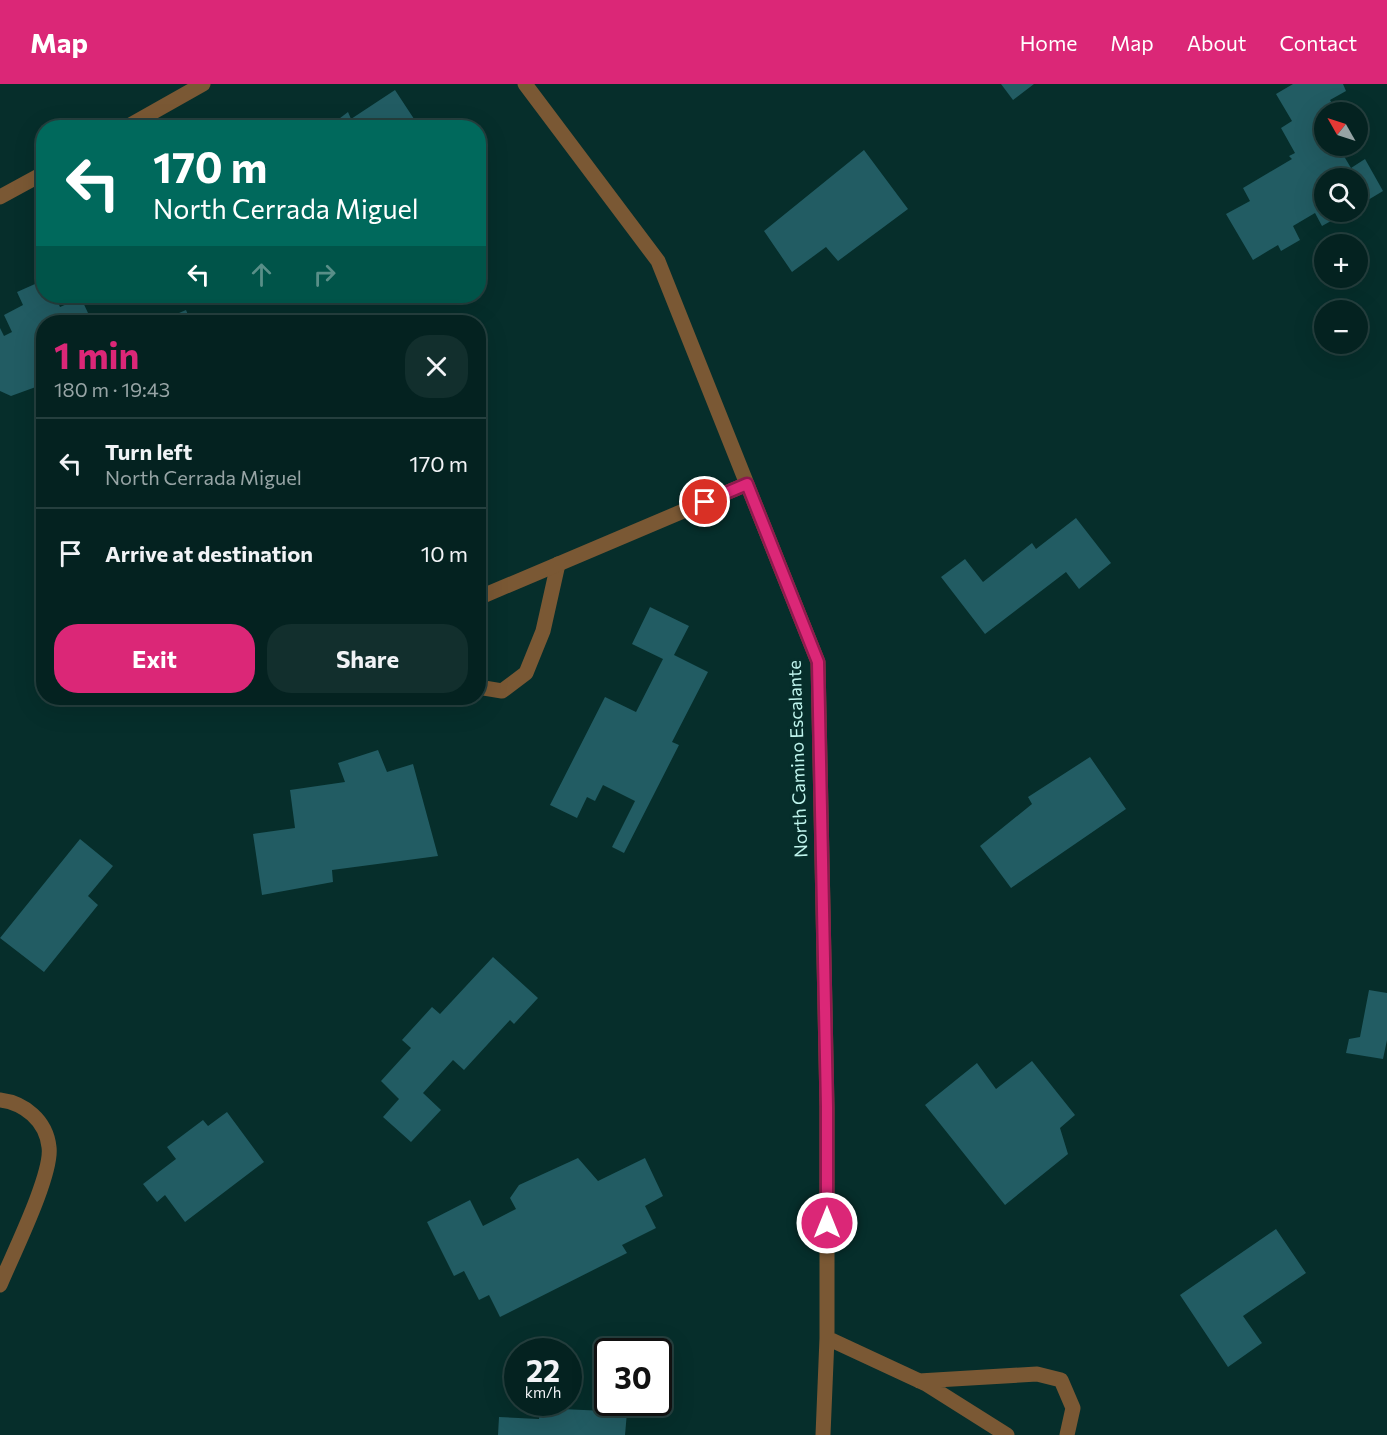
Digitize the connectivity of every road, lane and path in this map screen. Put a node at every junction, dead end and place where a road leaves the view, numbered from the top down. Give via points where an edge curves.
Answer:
1 (202, 84) edge
2 (525, 84) edge
3 (139, 120) edge
4 (36, 177) edge
5 (0, 197) edge
6 (747, 484) junction
7 (558, 564) junction
8 (486, 595) edge
9 (486, 688) edge
10 (0, 1100) edge
11 (0, 1285) edge
12 (827, 1338) junction
13 (919, 1381) junction
14 (824, 1435) edge
15 (1007, 1435) edge
16 (1067, 1435) edge

1 - 3 street
2 - 6 street, North Camino Escalante via 658,261
4 - 5 street
6 - 7 street
6 - 12 street, North Camino Escalante via 818,662 827,1107
7 - 8 street
7 - 9 street via 543,631 526,673 502,691
10 - 11 street via 25,1108 37,1118 50,1146 42,1183
12 - 13 street
12 - 14 street, North Camino Escalante
13 - 15 street
13 - 16 street via 1037,1374 1061,1380 1073,1408

